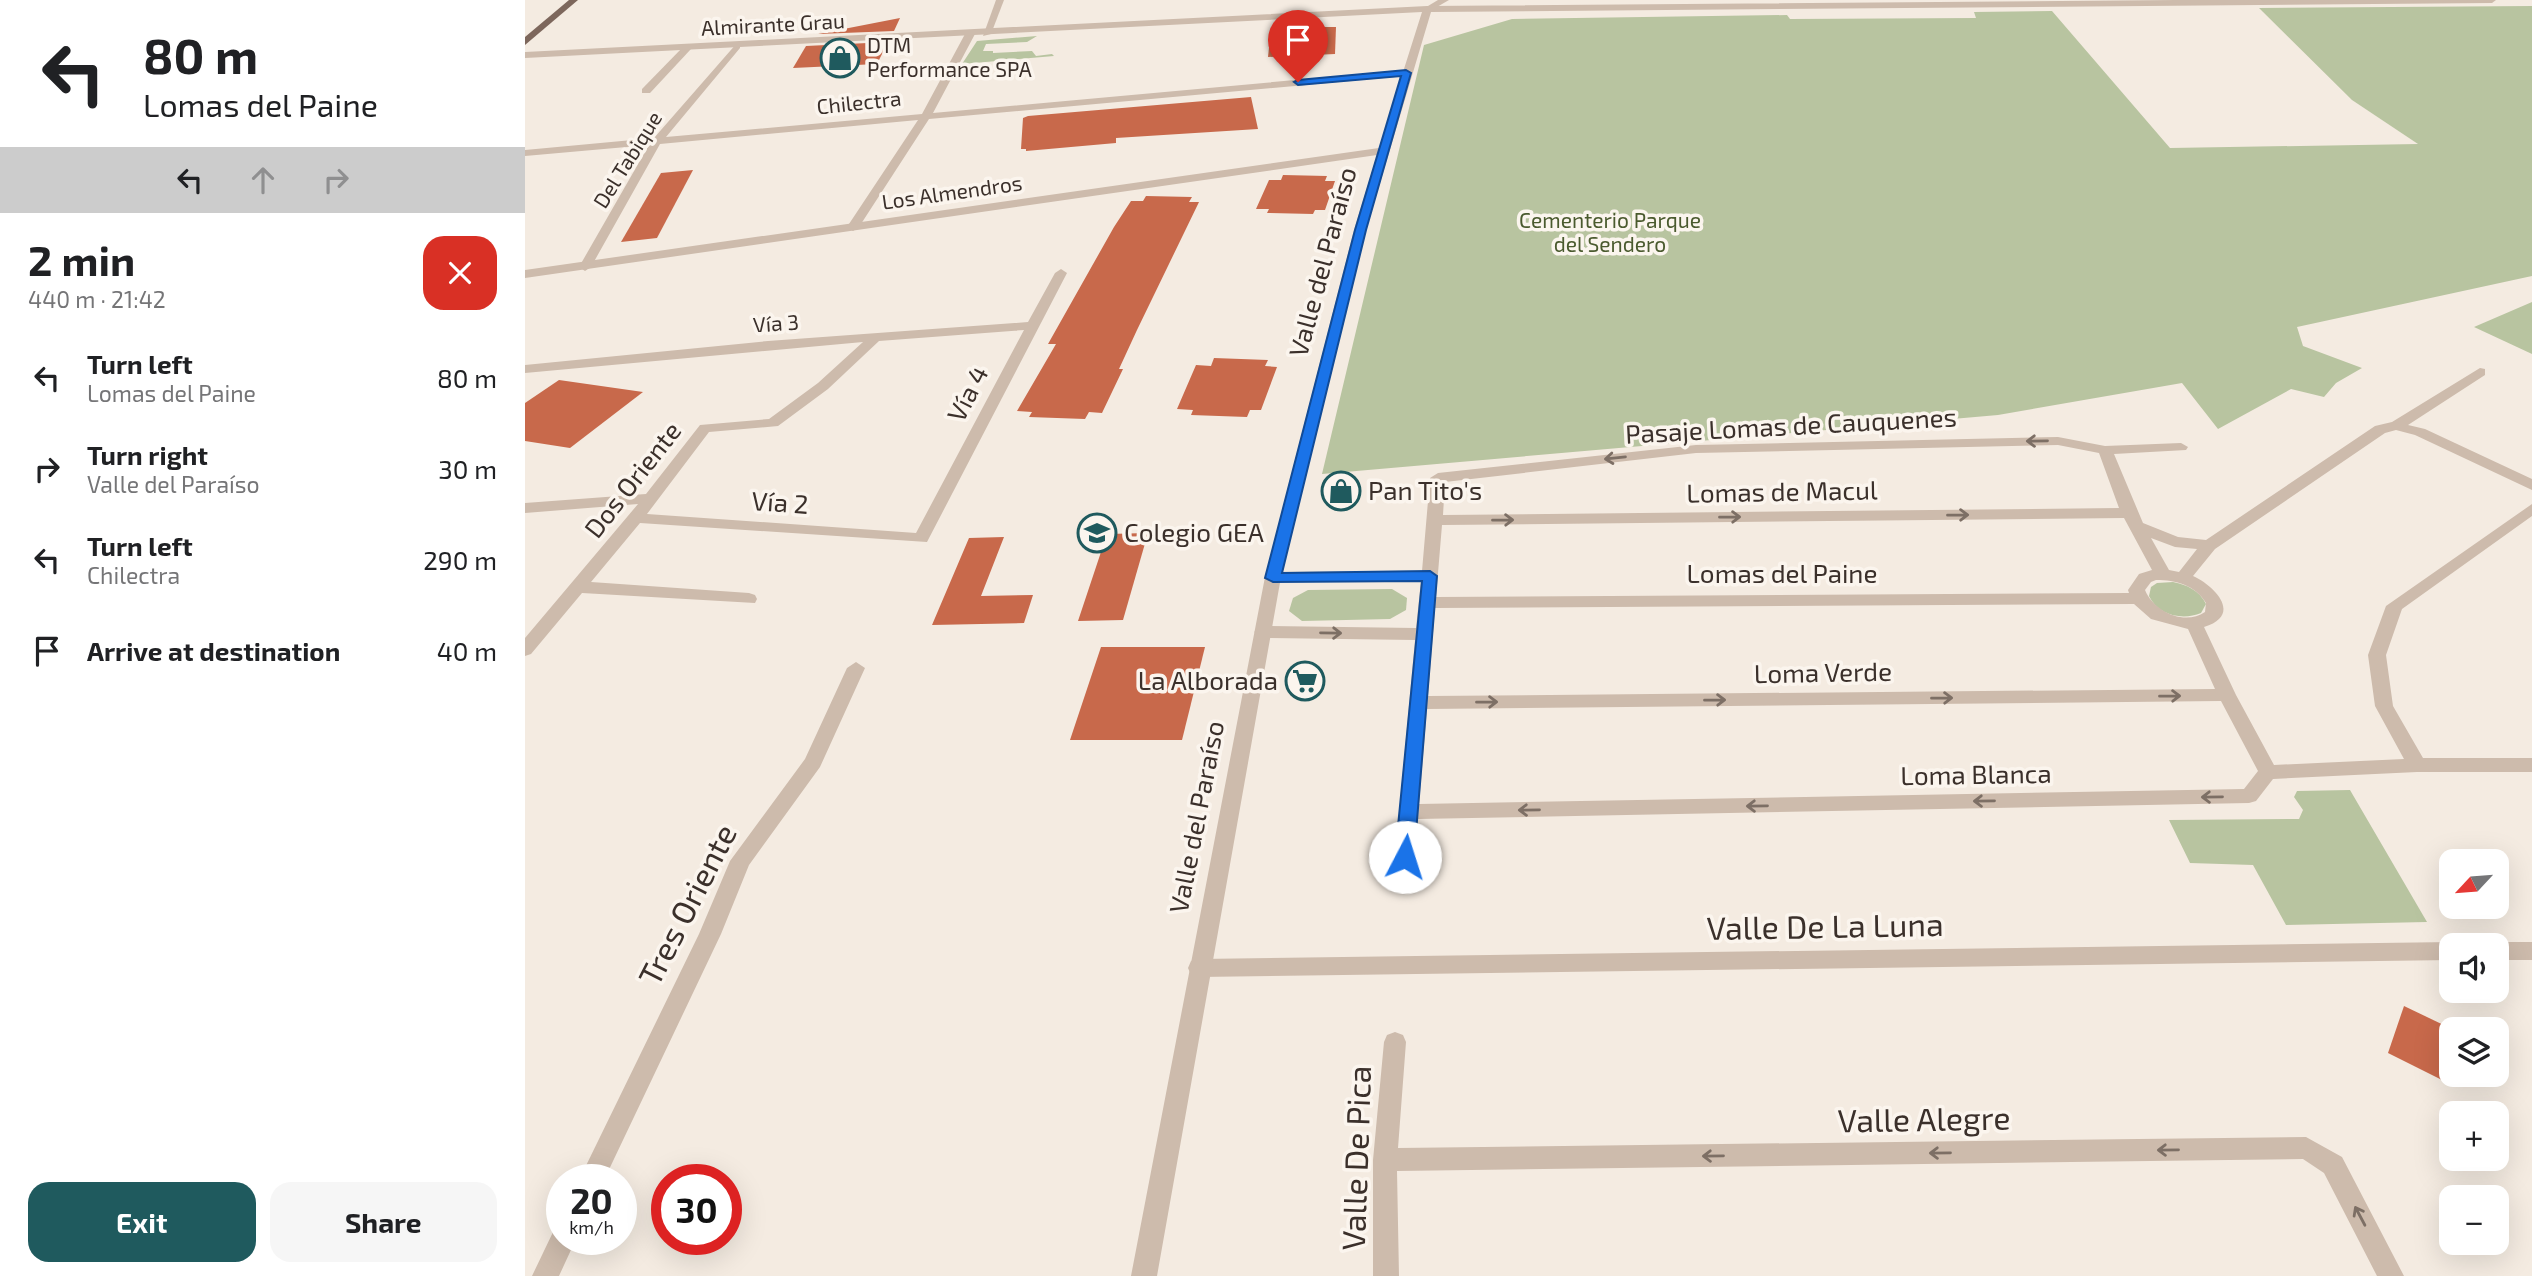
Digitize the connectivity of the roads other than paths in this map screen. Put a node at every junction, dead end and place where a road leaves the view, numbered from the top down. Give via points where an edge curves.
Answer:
1 (559, 0) edge
2 (574, 0) edge
3 (1000, 0) edge
4 (1445, 0) edge
5 (2491, 0) edge
6 (2003, 3) edge
7 (1427, 9) junction
8 (525, 29) edge
9 (970, 34) junction
10 (986, 34) junction
11 (525, 42) edge
12 (737, 46) junction
13 (686, 48) junction
14 (525, 55) edge
15 (1406, 73) junction
16 (646, 91) dead end
17 (927, 115) junction
18 (656, 142) junction
19 (1384, 150) junction
20 (525, 153) edge
21 (853, 227) junction
22 (586, 267) junction
23 (1061, 273) dead end
24 (525, 275) edge
25 (1031, 326) junction
26 (874, 339) junction
27 (525, 369) edge
28 (2480, 372) dead end
29 (2396, 426) junction
30 (2181, 447) dead end
31 (2105, 450) junction
32 (2532, 485) edge
33 (648, 499) junction
34 (525, 508) edge
35 (2532, 509) edge
36 (636, 517) junction
37 (2132, 519) junction
38 (1434, 520) junction
39 (921, 538) joint
40 (2209, 545) junction
41 (2163, 575) junction
42 (1430, 576) junction
43 (1273, 578) junction
44 (2183, 578) junction
45 (578, 587) junction
46 (2137, 598) junction
47 (749, 599) dead end
48 (1427, 603) junction
49 (2194, 623) junction
50 (1263, 632) junction
51 (1425, 634) junction
52 (525, 650) edge
53 (856, 668) dead end
54 (2227, 695) junction
55 (1419, 702) junction
56 (2417, 765) junction
57 (2532, 765) edge
58 (2269, 772) junction
59 (1409, 812) junction
60 (1405, 857) dead end
61 (2439, 951) edge
62 (2509, 951) edge
63 (2532, 951) edge
64 (1199, 968) junction
65 (1395, 1042) dead end
66 (1385, 1160) junction
67 (599, 1164) edge
68 (555, 1255) edge
69 (545, 1276) edge
70 (1144, 1276) edge
71 (1386, 1276) edge
72 (2391, 1276) edge

1 - 8 main road
2 - 11 main road
3 - 10 street
4 - 7 street
5 - 6 street, Almirante Grau
6 - 7 street, Almirante Grau
7 - 10 street, Almirante Grau
7 - 15 street, Valle del Paraíso
9 - 10 street, Almirante Grau
9 - 12 street, Almirante Grau
9 - 17 street
12 - 13 street, Almirante Grau
12 - 18 street, Del Tabique
13 - 14 street, Almirante Grau
13 - 16 street
15 - 17 street, Chilectra
15 - 19 street, Valle del Paraíso
17 - 18 street, Chilectra
17 - 21 street
18 - 20 street, Chilectra
18 - 22 street, Del Tabique
19 - 21 street, Los Almendros
19 - 43 street, Valle del Paraíso
21 - 22 street, Los Almendros
22 - 24 street, Los Almendros
23 - 25 street, Vía 4
25 - 26 street, Vía 3
25 - 39 street, Vía 4
26 - 27 street, Vía 3
26 - 33 street, Dos Oriente via 823,386 772,423 705,428
28 - 29 street
29 - 32 street via 2420,432
29 - 40 street via 2380,429
30 - 31 street, Pasaje Lomas de Cauquenes
31 - 37 street
31 -> 38 street, Pasaje Lomas de Cauquenes via 2058,441 1696,449 1438,478
33 - 34 street
33 - 36 street, Dos Oriente
35 - 56 street via 2395,606 2377,654 2384,706
36 - 39 street, Vía 2
36 - 45 street, Dos Oriente
38 -> 37 street, Lomas de Macul
37 - 40 street via 2175,542
37 - 41 street
38 - 42 street
40 - 44 street
41 - 44 street
41 - 46 street via 2138,584
42 - 43 street
42 - 48 street
43 - 50 street, Valle del Paraíso
44 - 49 street via 2214,600 2211,616
45 - 47 street
45 - 52 street, Dos Oriente
46 - 48 street, Lomas del Paine
46 - 49 street via 2158,617
48 - 51 street
49 - 54 street
50 -> 51 street
50 - 64 street, Valle del Paraíso
51 - 55 street
53 - 67 street, Tres Oriente via 813,762 740,861
55 -> 54 street, Loma Verde
54 - 58 street
55 - 59 street
56 - 57 street
56 - 58 street
58 -> 59 street, Loma Blanca via 2249,796
59 - 60 street
61 - 64 street, Valle De La Luna
62 - 63 street
64 - 70 street, Valle del Paraíso
65 - 66 street, Valle De Pica
66 - 71 street, Valle De Pica
72 -> 66 street, Valle Alegre via 2333,1165 2306,1148
68 - 69 street

